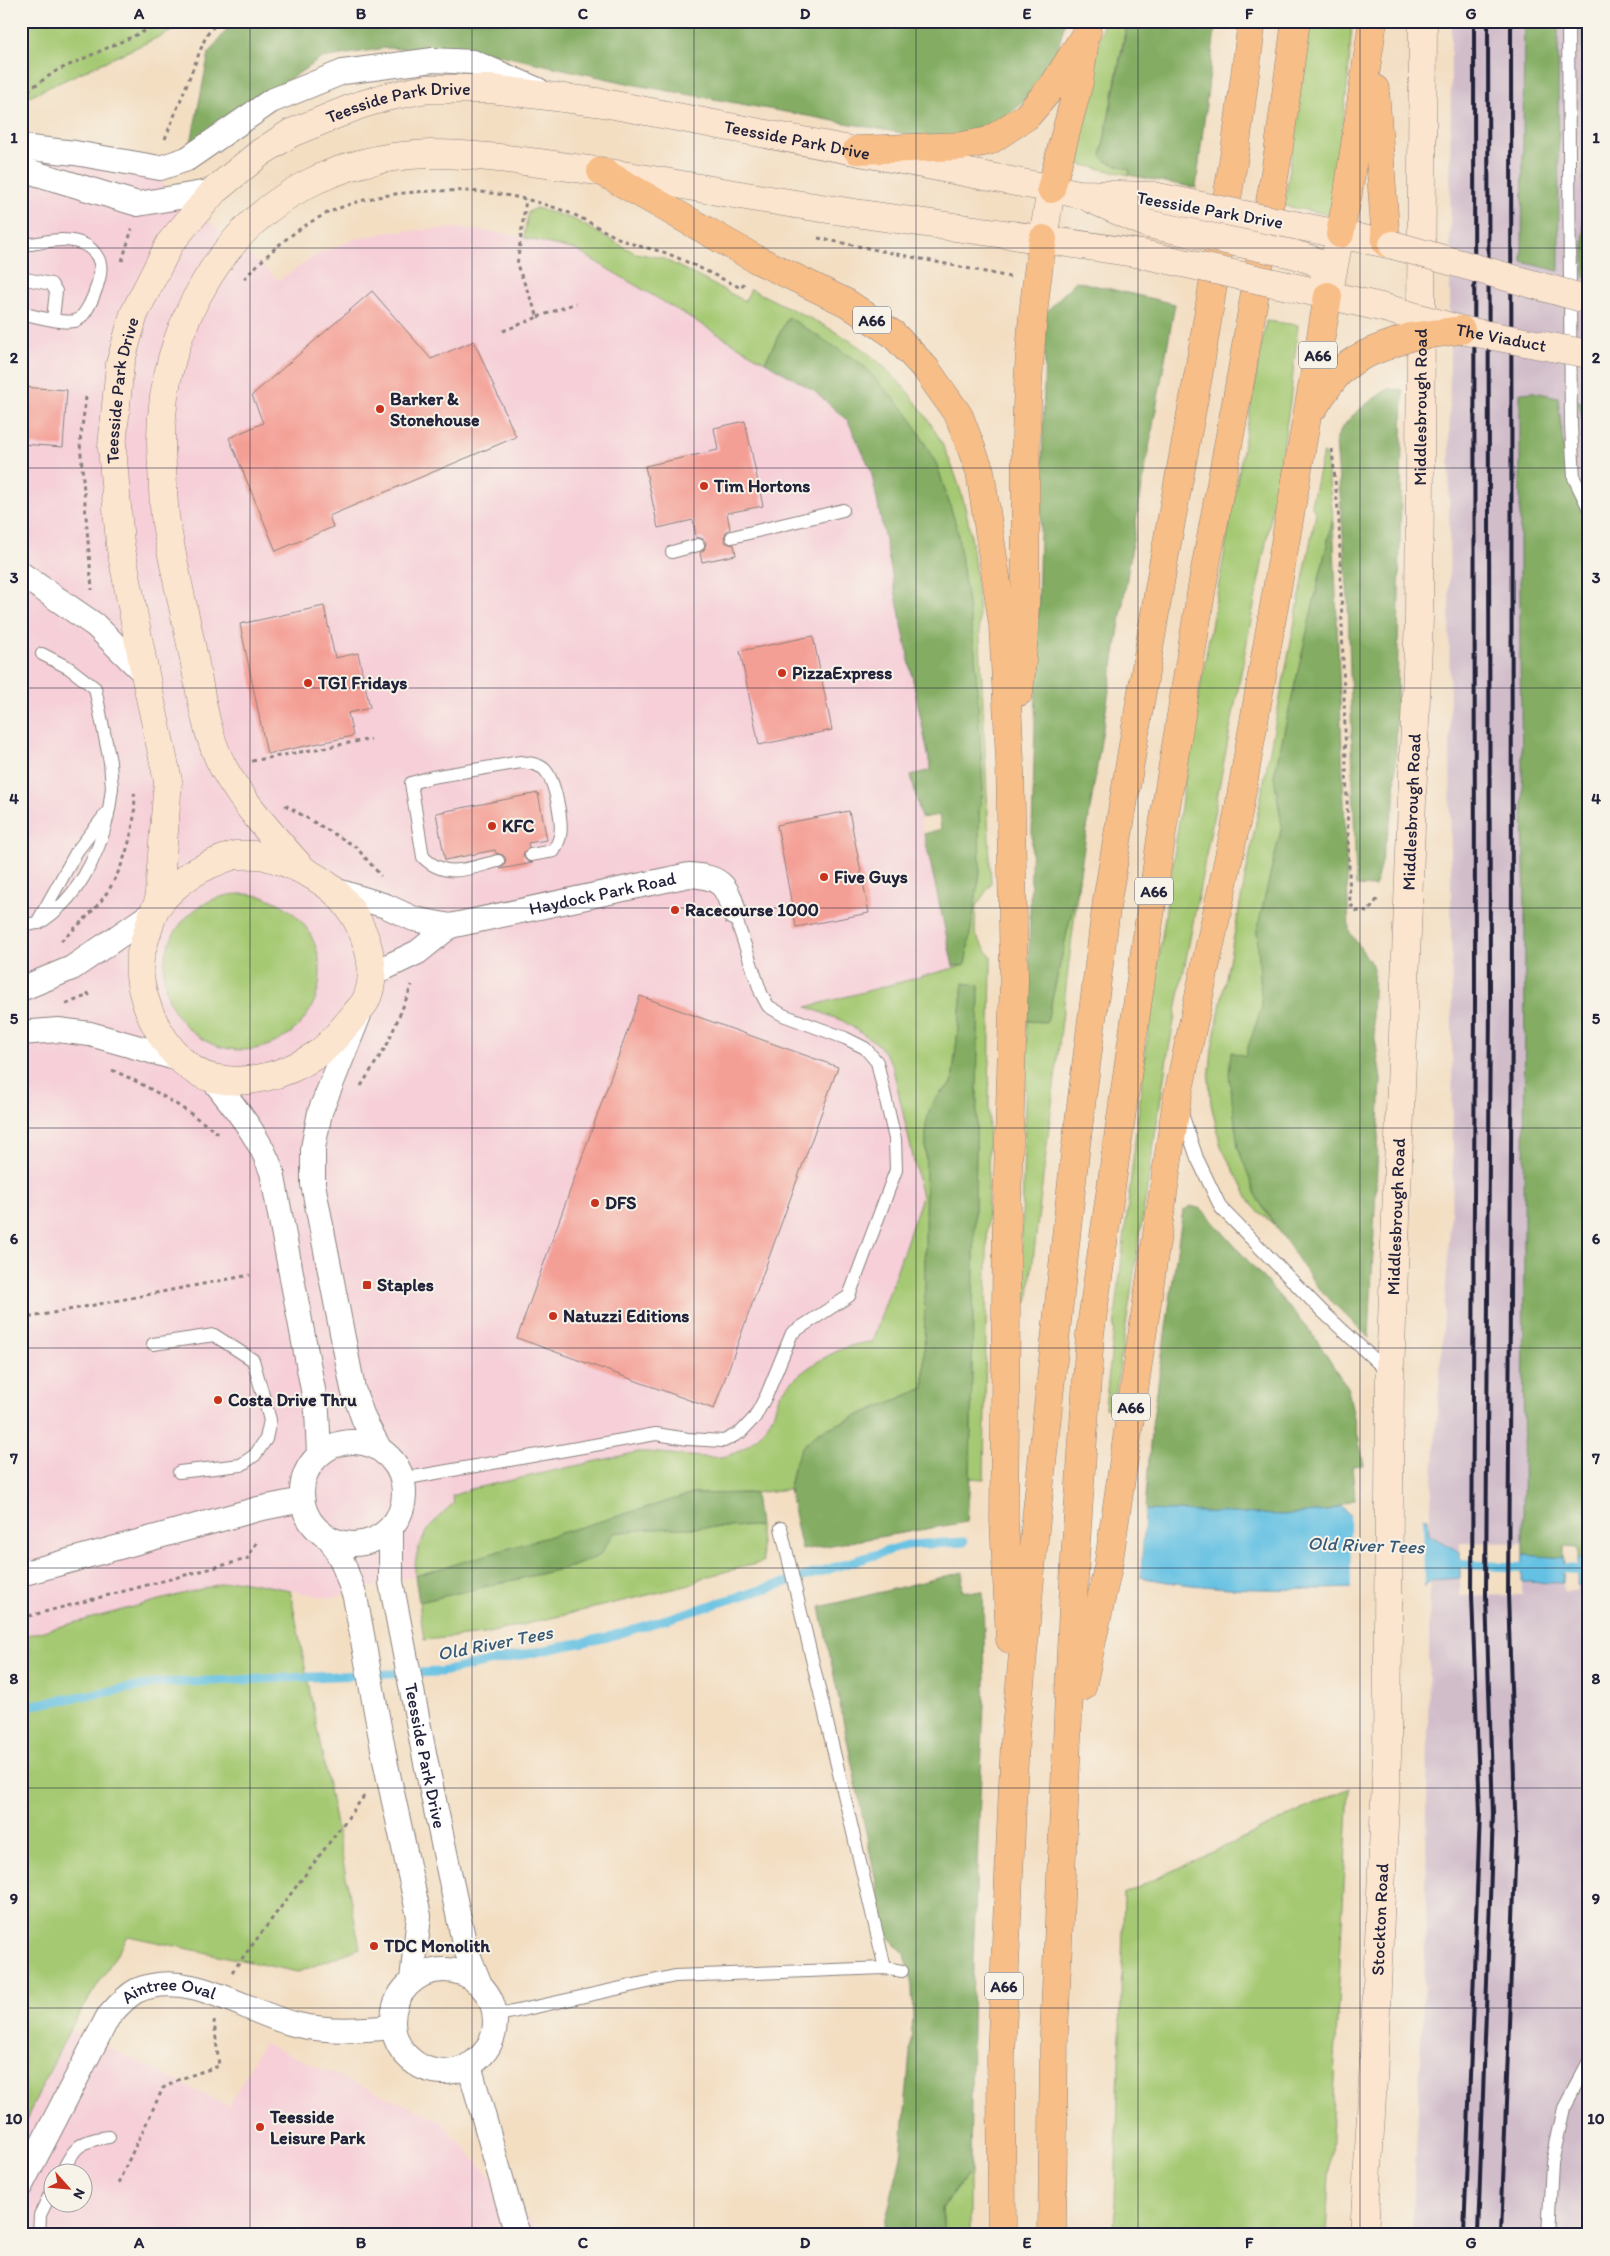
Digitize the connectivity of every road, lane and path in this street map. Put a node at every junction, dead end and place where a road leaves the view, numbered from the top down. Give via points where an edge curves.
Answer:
1 (167, 21) edge
2 (1252, 21) edge
3 (1296, 21) edge
4 (1423, 21) edge
5 (1568, 21) edge
6 (1088, 26) edge
7 (1372, 32) edge
8 (21, 94) edge
9 (547, 94) junction
10 (21, 147) edge
11 (857, 150) junction
12 (21, 169) edge
13 (600, 171) junction
14 (1052, 189) junction
15 (214, 191) junction
16 (1079, 194) junction
17 (526, 199) junction
18 (1340, 234) junction
19 (809, 236) dead end
20 (1043, 239) junction
21 (30, 244) dead end
22 (1390, 244) junction
23 (756, 259) junction
24 (21, 278) edge
25 (242, 280) dead end
26 (1036, 281) junction
27 (1328, 296) junction
28 (1589, 300) edge
29 (576, 302) dead end
30 (21, 314) edge
31 (538, 317) junction
32 (53, 319) junction
33 (1461, 330) junction
34 (503, 332) dead end
35 (1589, 354) edge
36 (1308, 414) junction
37 (1331, 443) dead end
38 (1589, 509) edge
39 (843, 510) dead end
40 (732, 537) dead end
41 (698, 545) dead end
42 (672, 552) dead end
43 (21, 574) edge
44 (42, 654) dead end
45 (145, 674) junction
46 (371, 739) dead end
47 (1010, 760) junction
48 (246, 762) dead end
49 (282, 802) dead end
50 (531, 855) dead end
51 (498, 861) dead end
52 (304, 872) junction
53 (387, 883) dead end
54 (334, 890) junction
55 (1408, 898) junction
56 (156, 909) junction
57 (734, 913) joint
58 (21, 926) edge
59 (450, 926) junction
60 (372, 974) junction
61 (414, 984) dead end
62 (21, 989) edge
63 (365, 1002) junction
64 (21, 1033) edge
65 (180, 1059) junction
66 (211, 1078) junction
67 (356, 1094) dead end
68 (1177, 1100) junction
69 (250, 1275) dead end
70 (21, 1319) edge
71 (153, 1344) dead end
72 (1390, 1373) junction
73 (379, 1448) junction
74 (319, 1454) junction
75 (179, 1472) dead end
76 (402, 1479) junction
77 (302, 1500) junction
78 (392, 1527) junction
79 (781, 1528) dead end
80 (258, 1540) dead end
81 (331, 1540) junction
82 (21, 1574) edge
83 (1390, 1604) joint
84 (21, 1618) edge
85 (1015, 1738) junction
86 (1065, 1767) junction
87 (387, 1770) junction
88 (885, 1968) junction
89 (902, 1971) dead end
90 (412, 1980) junction
91 (479, 1982) junction
92 (217, 1996) junction
93 (495, 2016) junction
94 (393, 2027) junction
95 (1589, 2062) edge
96 (469, 2066) junction
97 (109, 2137) dead end
98 (66, 2164) edge
99 (118, 2183) dead end
100 (21, 2185) edge
101 (42, 2211) edge
102 (39, 2235) edge
103 (519, 2235) edge
104 (1002, 2235) edge
105 (1052, 2235) edge
106 (1364, 2235) edge
107 (1548, 2235) edge

1 - 8 path via 56,71
2 - 85 highway, A66 via 1200,371 1163,565 1107,901 1057,1309
3 - 86 highway, A66 via 1258,280 1204,575 1165,816 1090,1334
4 - 55 street, Middlesbrough Road via 1419,618
5 - 38 lane via 1571,426 1574,478
6 - 11 highway via 1056,84 1028,116 989,141 962,146
6 - 14 highway via 1079,82
7 - 18 highway
7 - 22 highway
9 - 10 street via 473,62 433,60 343,72 271,101 187,159 160,168
9 - 11 street, Teesside Park Drive
9 - 15 street, Teesside Park Drive via 491,89 426,89 386,97 292,133 260,153
11 - 14 street, Teesside Park Drive
12 - 15 street via 138,204
13 - 20 street via 794,204
13 - 23 highway, A66
13 - 52 street via 482,156 430,154 386,158 344,167 300,186 244,230 214,267 194,299 178,335 163,406 161,457 166,519 207,724 223,766 260,821
14 - 16 street, Teesside Park Drive
14 - 20 street
15 - 45 street, Teesside Park Drive via 170,243 150,279 134,314 120,364 113,466 120,544
16 - 18 street, Teesside Park Drive, bridge via 1153,196
16 - 27 street, bridge via 1148,224 1316,260 1324,270
17 - 23 path via 565,211 632,244 664,252 741,288
17 - 25 path via 480,191 444,190 395,192 364,198 334,210 284,239
17 - 31 path via 517,265
18 - 22 street
18 - 27 street
19 - 26 path
20 - 26 highway, A66
20 - 27 street, bridge via 1142,254
21 - 32 lane via 62,239 87,246 96,254 101,266 91,305 82,318 73,322
22 - 28 street, bridge
23 - 47 highway, A66 via 847,303 893,334 926,369 959,416 980,471 990,534 1002,624
24 - 32 lane via 51,284 56,291
26 - 47 highway, A66 via 1026,434 1025,645
27 - 33 street, The Viaduct, bridge
27 - 36 highway, A66
29 - 31 path
30 - 32 lane
31 - 34 path
33 - 35 street, The Viaduct, bridge
33 - 36 highway, bridge via 1410,337 1362,355 1337,372
36 - 68 highway, A66 via 1237,819
37 - 55 path via 1338,521 1350,904 1357,912 1368,912 1379,897
39 - 40 lane
41 - 42 lane
43 - 45 street via 95,625
44 - 58 lane via 69,668 95,688 112,788 109,810 77,851 38,923
45 - 56 street, Teesside Park Drive via 168,781
46 - 48 path
47 - 85 highway, A66 via 1014,979 1007,1204 1004,1520
49 - 53 path via 356,847
50 - 51 lane via 554,851 560,839 561,826 551,779 543,769 521,762 411,783 423,857 430,864 451,872
52 - 54 street
52 - 56 street via 264,856 235,855 208,864 185,877
54 - 59 street via 386,906 414,919
54 - 60 street via 362,930 370,950
55 - 72 street, Middlesbrough Road
56 - 62 street via 72,968
56 - 65 street, Teesside Park Drive via 140,960 141,982 145,1002 156,1027
57 - 59 street, Haydock Park Road via 729,891 704,876 689,875
57 - 76 lane via 768,1006 783,1015 845,1038 864,1048 877,1062 895,1139 896,1170 849,1296 792,1333 755,1417 741,1432 724,1441 656,1434
59 - 60 street via 418,952
60 - 63 street
61 - 67 path via 408,990 388,1042
63 - 66 street via 317,1055 268,1077 240,1081
63 - 73 street via 320,1112 313,1148 313,1184 353,1389
64 - 65 street via 58,1030 90,1034
65 - 66 street
66 - 74 street via 248,1123 265,1151 272,1172 317,1411
68 - 72 lane via 1197,1158 1221,1208 1322,1311
68 - 86 highway, A66 via 1108,1567
69 - 70 path
71 - 75 lane via 214,1335 253,1360 270,1420 266,1439 255,1455 241,1465
72 - 83 street, Middlesbrough Road
73 - 74 street via 360,1442 341,1442
73 - 76 street via 397,1467
74 - 77 street via 304,1475
76 - 78 street via 403,1504
77 - 81 street via 312,1524
77 - 82 street via 258,1509
78 - 81 street via 382,1536 357,1544
78 - 91 street, Teesside Park Drive via 391,1582 465,1947
79 - 88 lane
80 - 84 path via 247,1559
81 - 87 street via 355,1597
83 - 106 street, Stockton Road via 1374,2079
85 - 104 highway, A66 via 1001,2058
86 - 105 highway, A66 via 1054,2034
87 - 90 street via 419,1916
87 - 92 path via 364,1796
88 - 89 lane
88 - 93 lane via 675,1976
90 - 91 street via 434,1970 458,1971
90 - 94 street via 401,1993 394,2010
91 - 93 street via 490,1998
92 - 94 street, Aintree Oval via 295,2025 324,2030
92 - 99 path via 213,2014 219,2066 163,2088
92 - 100 street, Aintree Oval via 172,1984 135,1992 120,2003 90,2049
93 - 96 street via 493,2036 484,2053
94 - 96 street via 399,2046 412,2061 430,2070 450,2072
95 - 107 lane via 1564,2108 1552,2163
96 - 103 street
97 - 98 lane via 92,2139 73,2149
101 - 102 lane

